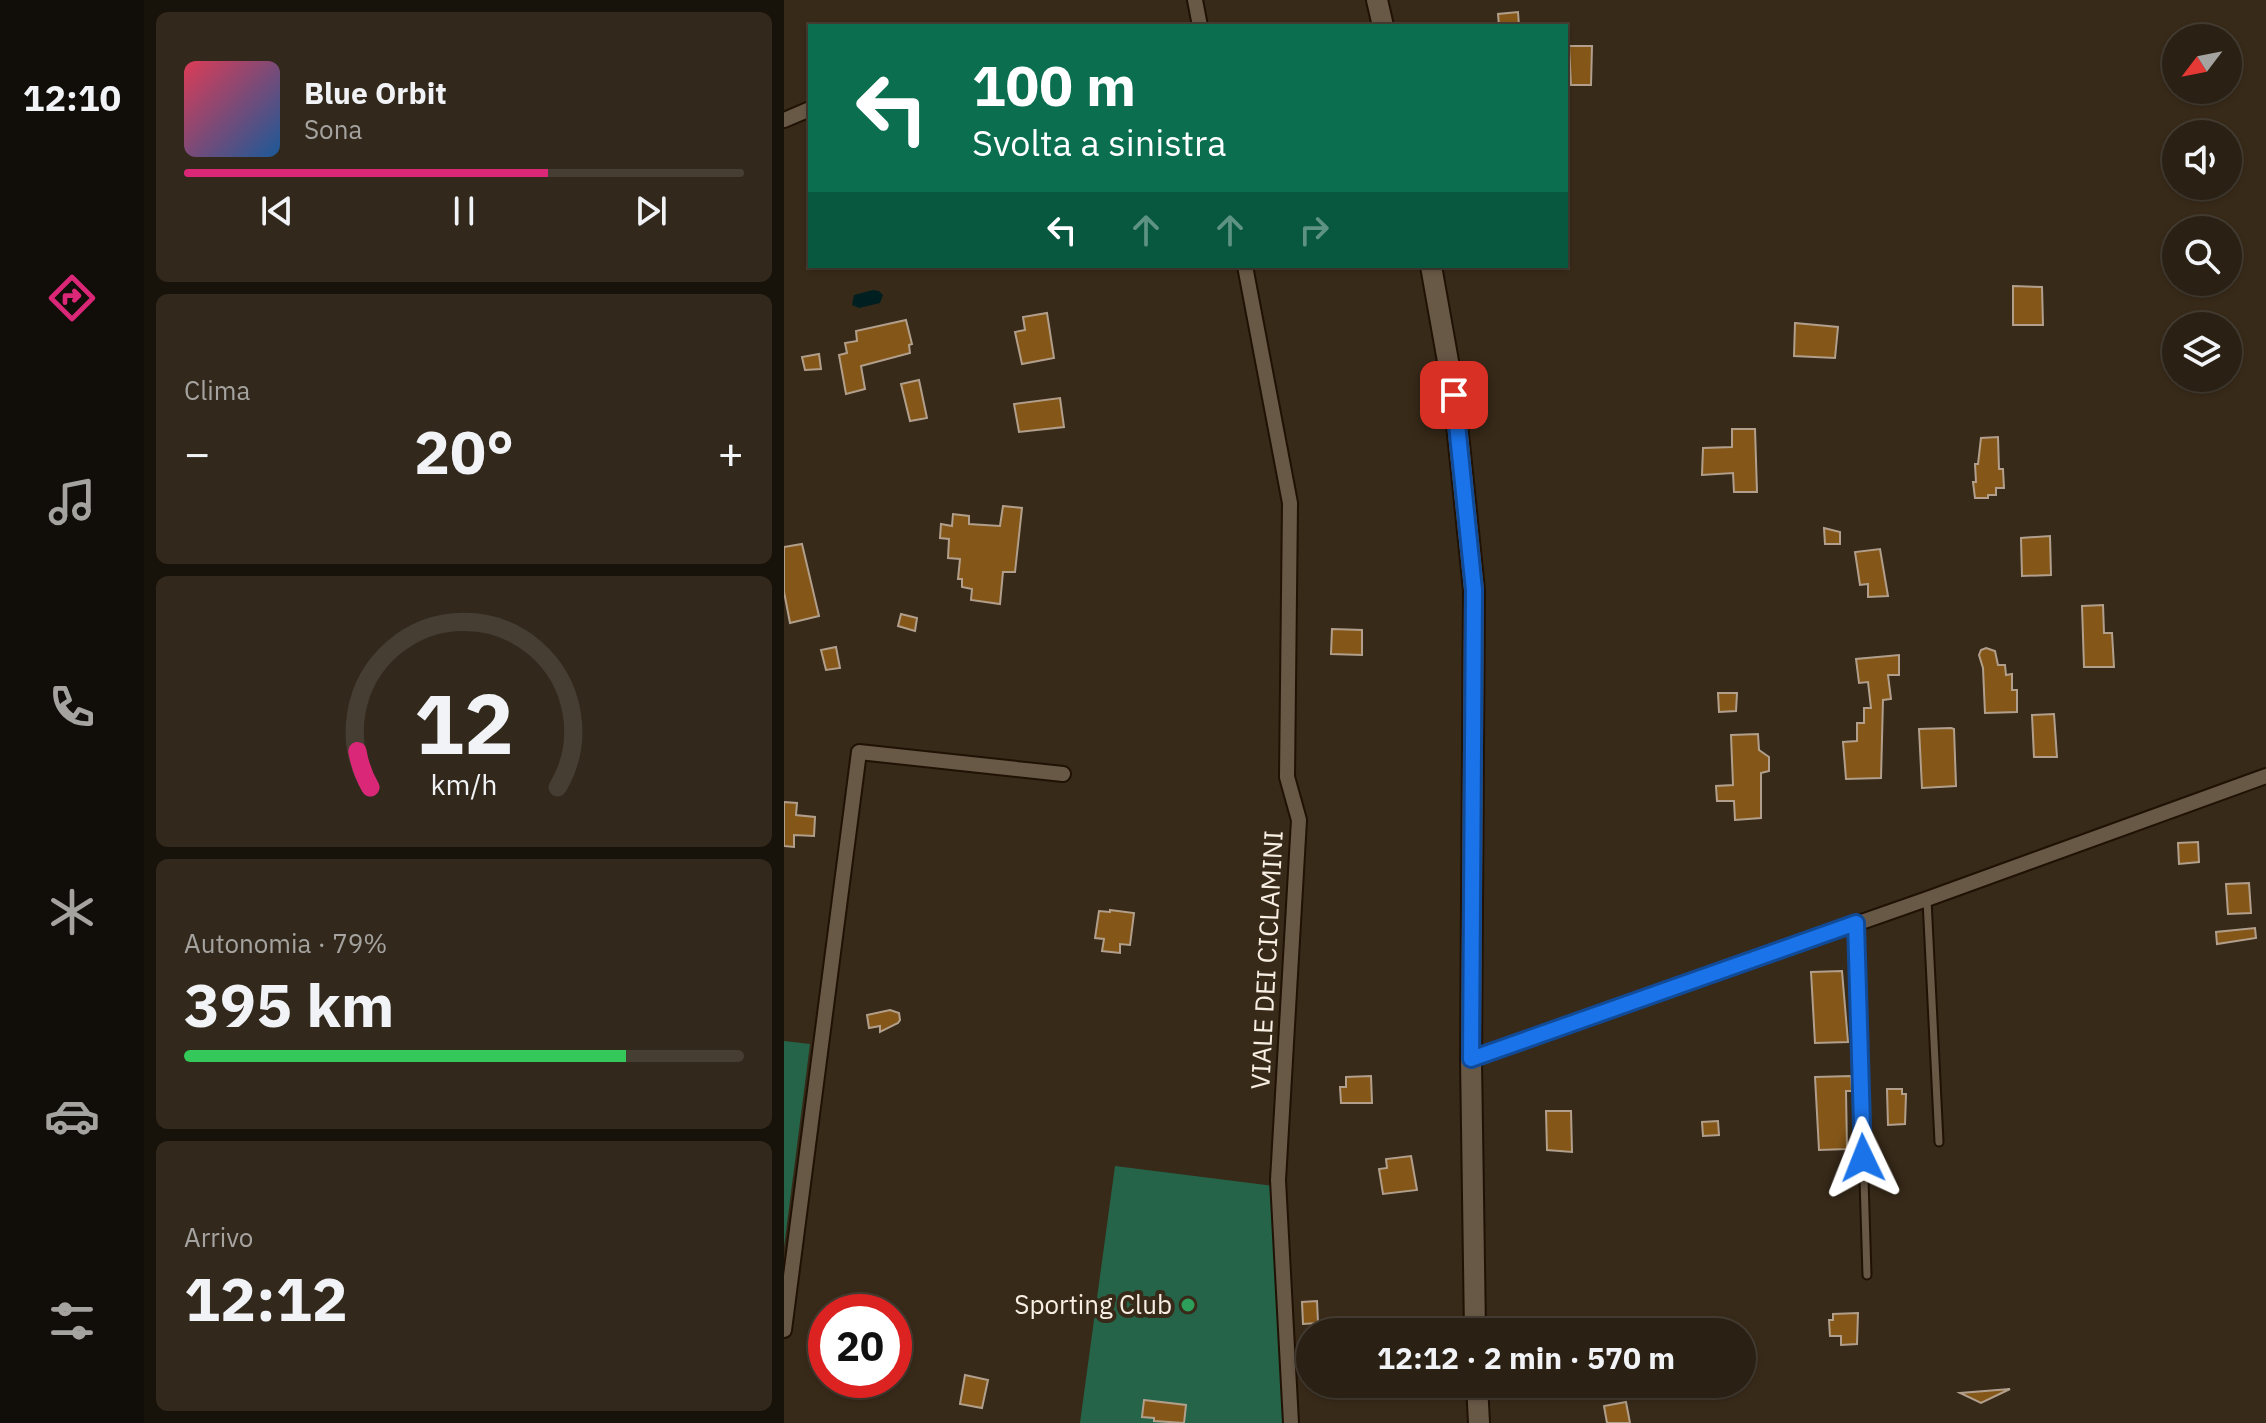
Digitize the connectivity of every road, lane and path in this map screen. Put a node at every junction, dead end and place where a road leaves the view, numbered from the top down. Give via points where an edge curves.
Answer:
1 (1195, 0) edge
2 (1377, 0) edge
3 (1200, 24) edge
4 (1383, 24) edge
5 (808, 110) edge
6 (784, 120) edge
7 (1245, 268) edge
8 (1431, 268) edge
9 (1063, 774) dead end
10 (2266, 776) edge
11 (1927, 899) junction
12 (1856, 923) junction
13 (1471, 1059) junction
14 (1939, 1142) dead end
15 (1867, 1275) dead end
16 (1475, 1318) edge
17 (784, 1330) edge
18 (1478, 1398) edge
19 (1291, 1423) edge
20 (1479, 1423) edge

1 - 3 street
2 - 4 street
5 - 6 street
7 - 19 street, VIALE DEI CICLAMINI via 1290,503 1287,777 1299,820 1278,1180
8 - 13 street via 1454,395 1474,590
9 - 17 street via 859,752
10 - 11 street
11 - 12 street
11 - 14 lane
12 - 13 street
12 - 15 lane
13 - 16 street
18 - 20 street

